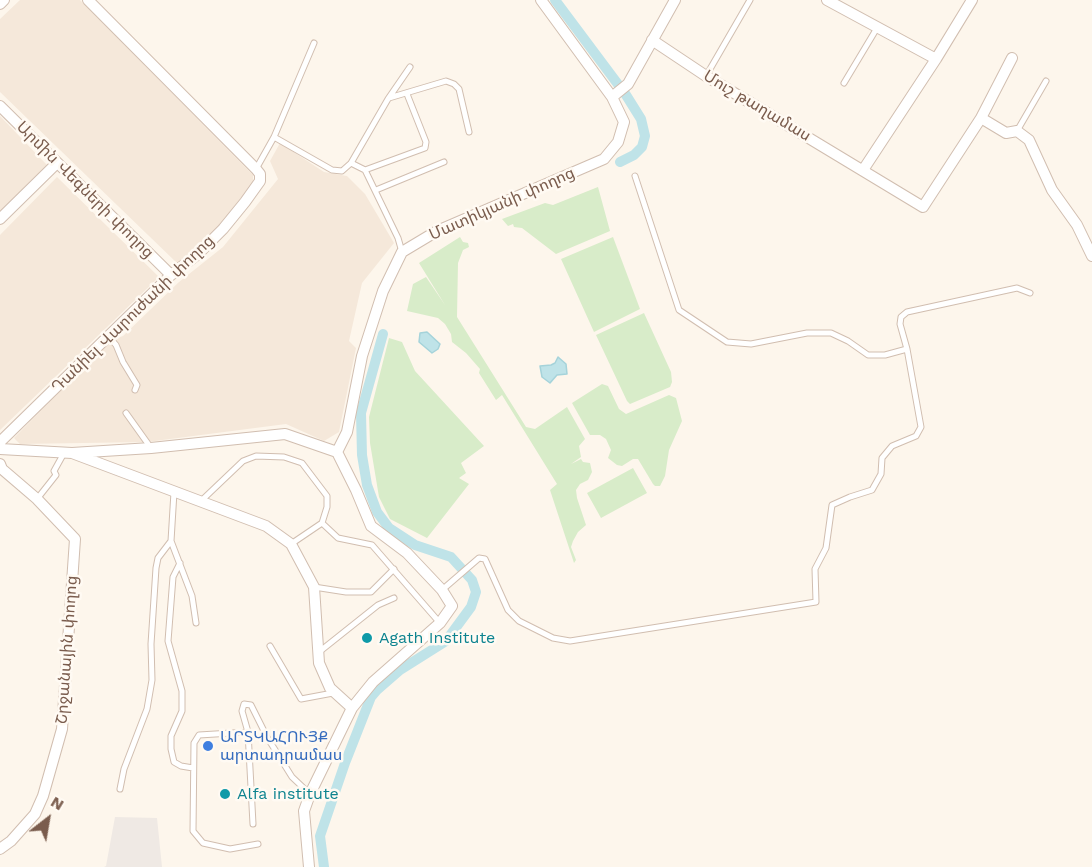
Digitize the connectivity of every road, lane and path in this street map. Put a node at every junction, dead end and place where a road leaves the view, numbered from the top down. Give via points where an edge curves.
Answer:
1 (4, 0) edge
2 (88, 0) edge
3 (541, 0) edge
4 (674, 0) edge
5 (750, 0) edge
6 (827, 0) edge
7 (971, 0) edge
8 (0, 4) edge
9 (877, 28) junction
10 (652, 40) junction
11 (314, 43) dead end
12 (1012, 58) dead end
13 (936, 59) junction
14 (410, 67) dead end
15 (706, 75) junction
16 (1046, 81) dead end
17 (844, 83) dead end
18 (407, 94) junction
19 (612, 97) junction
20 (388, 99) junction
21 (0, 106) edge
22 (981, 118) junction
23 (1017, 131) junction
24 (469, 132) dead end
25 (274, 137) junction
26 (351, 162) junction
27 (444, 162) dead end
28 (57, 163) junction
29 (256, 170) junction
30 (365, 170) junction
31 (863, 170) junction
32 (635, 176) dead end
33 (376, 190) junction
34 (0, 219) edge
35 (402, 252) junction
36 (1092, 256) edge
37 (171, 275) junction
38 (1030, 293) dead end
39 (108, 336) junction
40 (907, 349) junction
41 (135, 390) dead end
42 (126, 413) dead end
43 (0, 442) edge
44 (0, 448) edge
45 (151, 448) junction
46 (68, 452) junction
47 (337, 452) junction
48 (0, 464) edge
49 (174, 491) junction
50 (37, 499) junction
51 (201, 501) junction
52 (322, 523) junction
53 (171, 541) junction
54 (291, 544) junction
55 (180, 563) junction
56 (394, 569) junction
57 (314, 587) junction
58 (442, 590) junction
59 (394, 598) dead end
60 (440, 622) junction
61 (196, 623) dead end
62 (270, 646) dead end
63 (319, 652) junction
64 (335, 692) junction
65 (352, 708) junction
66 (248, 732) junction
67 (193, 768) junction
68 (120, 789) dead end
69 (310, 794) junction
70 (253, 824) dead end
71 (258, 844) dead end
72 (0, 849) edge
73 (309, 867) edge

1 - 8 street
2 - 29 street
3 - 19 street, Մատիկյանի փողոց
4 - 10 street
5 - 15 lane
6 - 9 street
7 - 13 street
9 - 13 street
9 - 17 lane
10 - 15 street, Մուշ թաղամաս
10 - 19 street via 628,84
11 - 25 lane
12 - 22 street, Մուշ թաղամաս
13 - 31 street
14 - 20 lane
15 - 31 street, Մուշ թաղամաս
16 - 23 lane
18 - 20 lane
18 - 24 lane via 446,81 454,84 459,89
18 - 30 lane via 426,142 424,147
19 - 35 street, Մատիկյանի փողոց via 624,122 618,142 604,159 437,231
20 - 26 lane
21 - 28 street, Արմին Վեգների փողոց
22 - 23 street via 1006,133
22 - 31 street, Մուշ թաղամաս via 923,207
23 - 36 street via 1029,140 1052,190 1077,225
25 - 26 lane via 332,170 342,171
25 - 29 lane
26 - 30 lane
27 - 33 lane
28 - 34 street
28 - 37 street, Արմին Վեգների փողոց
29 - 37 street, Դանիել Վարուժանի փողոց via 260,181 223,229
30 - 33 lane
32 - 40 lane via 679,310 727,342 751,344 807,333 831,333 868,355
33 - 35 lane
35 - 47 street via 383,291 362,356 347,432
37 - 39 street, Դանիել Վարուժանի փողոց
38 - 40 lane via 1017,288 907,312 900,324
39 - 41 lane via 137,385
39 - 43 street, Դանիել Վարուժանի փողոց
40 - 58 lane via 921,427 916,436 892,447 882,458 881,474 872,490 832,506 826,548 816,569 816,602 570,641 553,638 519,621 508,610 485,559 479,558
42 - 45 lane
44 - 46 street
45 - 46 street
45 - 47 street via 285,434
46 - 49 street
46 - 50 lane
47 - 58 street via 371,526 407,553
48 - 50 street, Շրջանային փողոց
49 - 51 street
49 - 53 lane
50 - 72 street, Շրջանային փողոց via 75,539 62,729 35,814
51 - 52 lane via 243,461 256,456 284,457 302,463 327,496
51 - 54 street via 266,526
52 - 54 lane
52 - 56 lane via 338,538 372,545
53 - 55 lane
53 - 68 lane via 158,558 156,568 152,680 147,709
54 - 57 street
55 - 61 lane via 192,596
55 - 67 lane via 173,577 168,641 182,691 182,711 171,736 171,749 174,762
56 - 57 lane via 371,592
56 - 60 lane
57 - 63 street
58 - 60 street via 452,606
59 - 63 lane via 378,605
60 - 65 street via 373,682
62 - 64 lane via 301,699
63 - 64 street via 319,663
64 - 65 street
65 - 69 street
66 - 67 lane via 199,735 194,743
66 - 69 lane via 244,704 251,705 292,777
66 - 70 lane
67 - 71 lane via 193,831 203,843 230,849
69 - 73 street via 304,811

